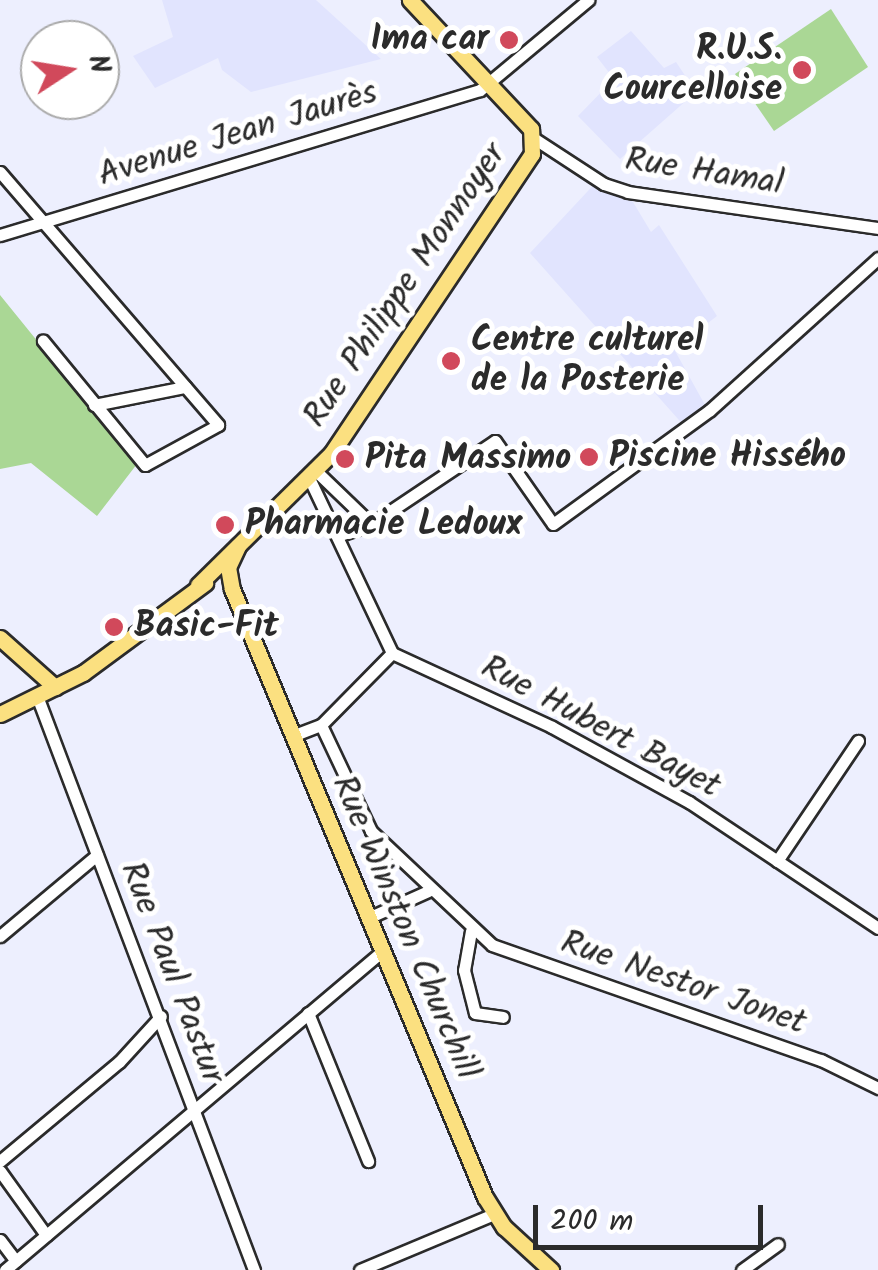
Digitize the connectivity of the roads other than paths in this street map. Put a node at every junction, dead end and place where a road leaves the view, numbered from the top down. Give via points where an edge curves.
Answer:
1 (410, 0) edge
2 (588, 0) edge
3 (492, 85) junction
4 (535, 139) junction
5 (0, 172) edge
6 (44, 222) junction
7 (878, 228) edge
8 (0, 235) edge
9 (878, 258) edge
10 (42, 341) dead end
11 (184, 387) junction
12 (94, 405) junction
13 (313, 476) junction
14 (371, 524) junction
15 (336, 536) junction
16 (222, 574) junction
17 (0, 638) edge
18 (392, 652) junction
19 (55, 687) junction
20 (37, 696) junction
21 (0, 714) edge
22 (321, 726) junction
23 (292, 736) junction
24 (858, 741) dead end
25 (97, 855) junction
26 (777, 861) junction
27 (428, 891) junction
28 (368, 918) junction
29 (878, 928) edge
30 (471, 930) junction
31 (0, 936) edge
32 (382, 951) junction
33 (308, 1013) junction
34 (160, 1016) junction
35 (503, 1018) dead end
36 (878, 1088) edge
37 (194, 1110) junction
38 (0, 1161) edge
39 (368, 1162) dead end
40 (0, 1171) edge
41 (494, 1214) junction
42 (46, 1235) junction
43 (0, 1240) edge
44 (778, 1244) dead end
45 (10, 1266) edge
46 (254, 1270) edge
47 (360, 1270) edge
48 (551, 1270) edge
49 (742, 1270) edge

1 - 3 main road, Rue Philippe Monnoyer
2 - 3 street
3 - 4 main road, Rue Philippe Monnoyer
3 - 6 street, Avenue Jean Jaurès
4 - 7 street, Rue Hamal via 626,191
4 - 13 main road, Rue Philippe Monnoyer via 489,222
5 - 6 street
6 - 8 street, Avenue Jean Jaurès
6 - 11 street
9 - 14 street via 710,410 553,524 495,441
10 - 12 street
11 - 12 street
11 - 12 street via 218,425 145,464
13 - 14 street
13 - 15 street
13 - 16 main road, Rue Philippe Monnoyer via 238,546
14 - 15 street
15 - 18 street
16 - 19 main road, Rue Philippe Monnoyer
16 - 23 main road, Rue Winston Churchill
17 - 19 main road
18 - 22 street
18 - 26 street, Rue Hubert Bayet via 552,727 689,802
19 - 20 main road, Rue Philippe Monnoyer
20 - 21 main road, Rue Philippe Monnoyer
20 - 25 street, Rue Paul Pastur
22 - 23 street
22 - 27 street, Rue Nestor Jonet via 372,831
23 - 28 main road, Rue Winston Churchill
24 - 26 street
25 - 31 street
25 - 34 street, Rue Paul Pastur
26 - 29 street, Rue Hubert Bayet
27 - 28 street
27 - 30 street, Rue Nestor Jonet
28 - 32 main road, Rue Winston Churchill
30 - 35 street via 464,970 475,1013
30 - 36 street, Rue Nestor Jonet via 525,958 821,1060
32 - 33 street
32 - 41 main road, Rue Winston Churchill
33 - 37 street
33 - 39 street
34 - 37 street, Rue Paul Pastur
34 - 38 street via 119,1062
37 - 42 street
37 - 46 street, Rue Paul Pastur
40 - 42 street
41 - 47 street
41 - 48 main road, Rue Winston Churchill
42 - 45 street
43 - 45 street
44 - 49 street

